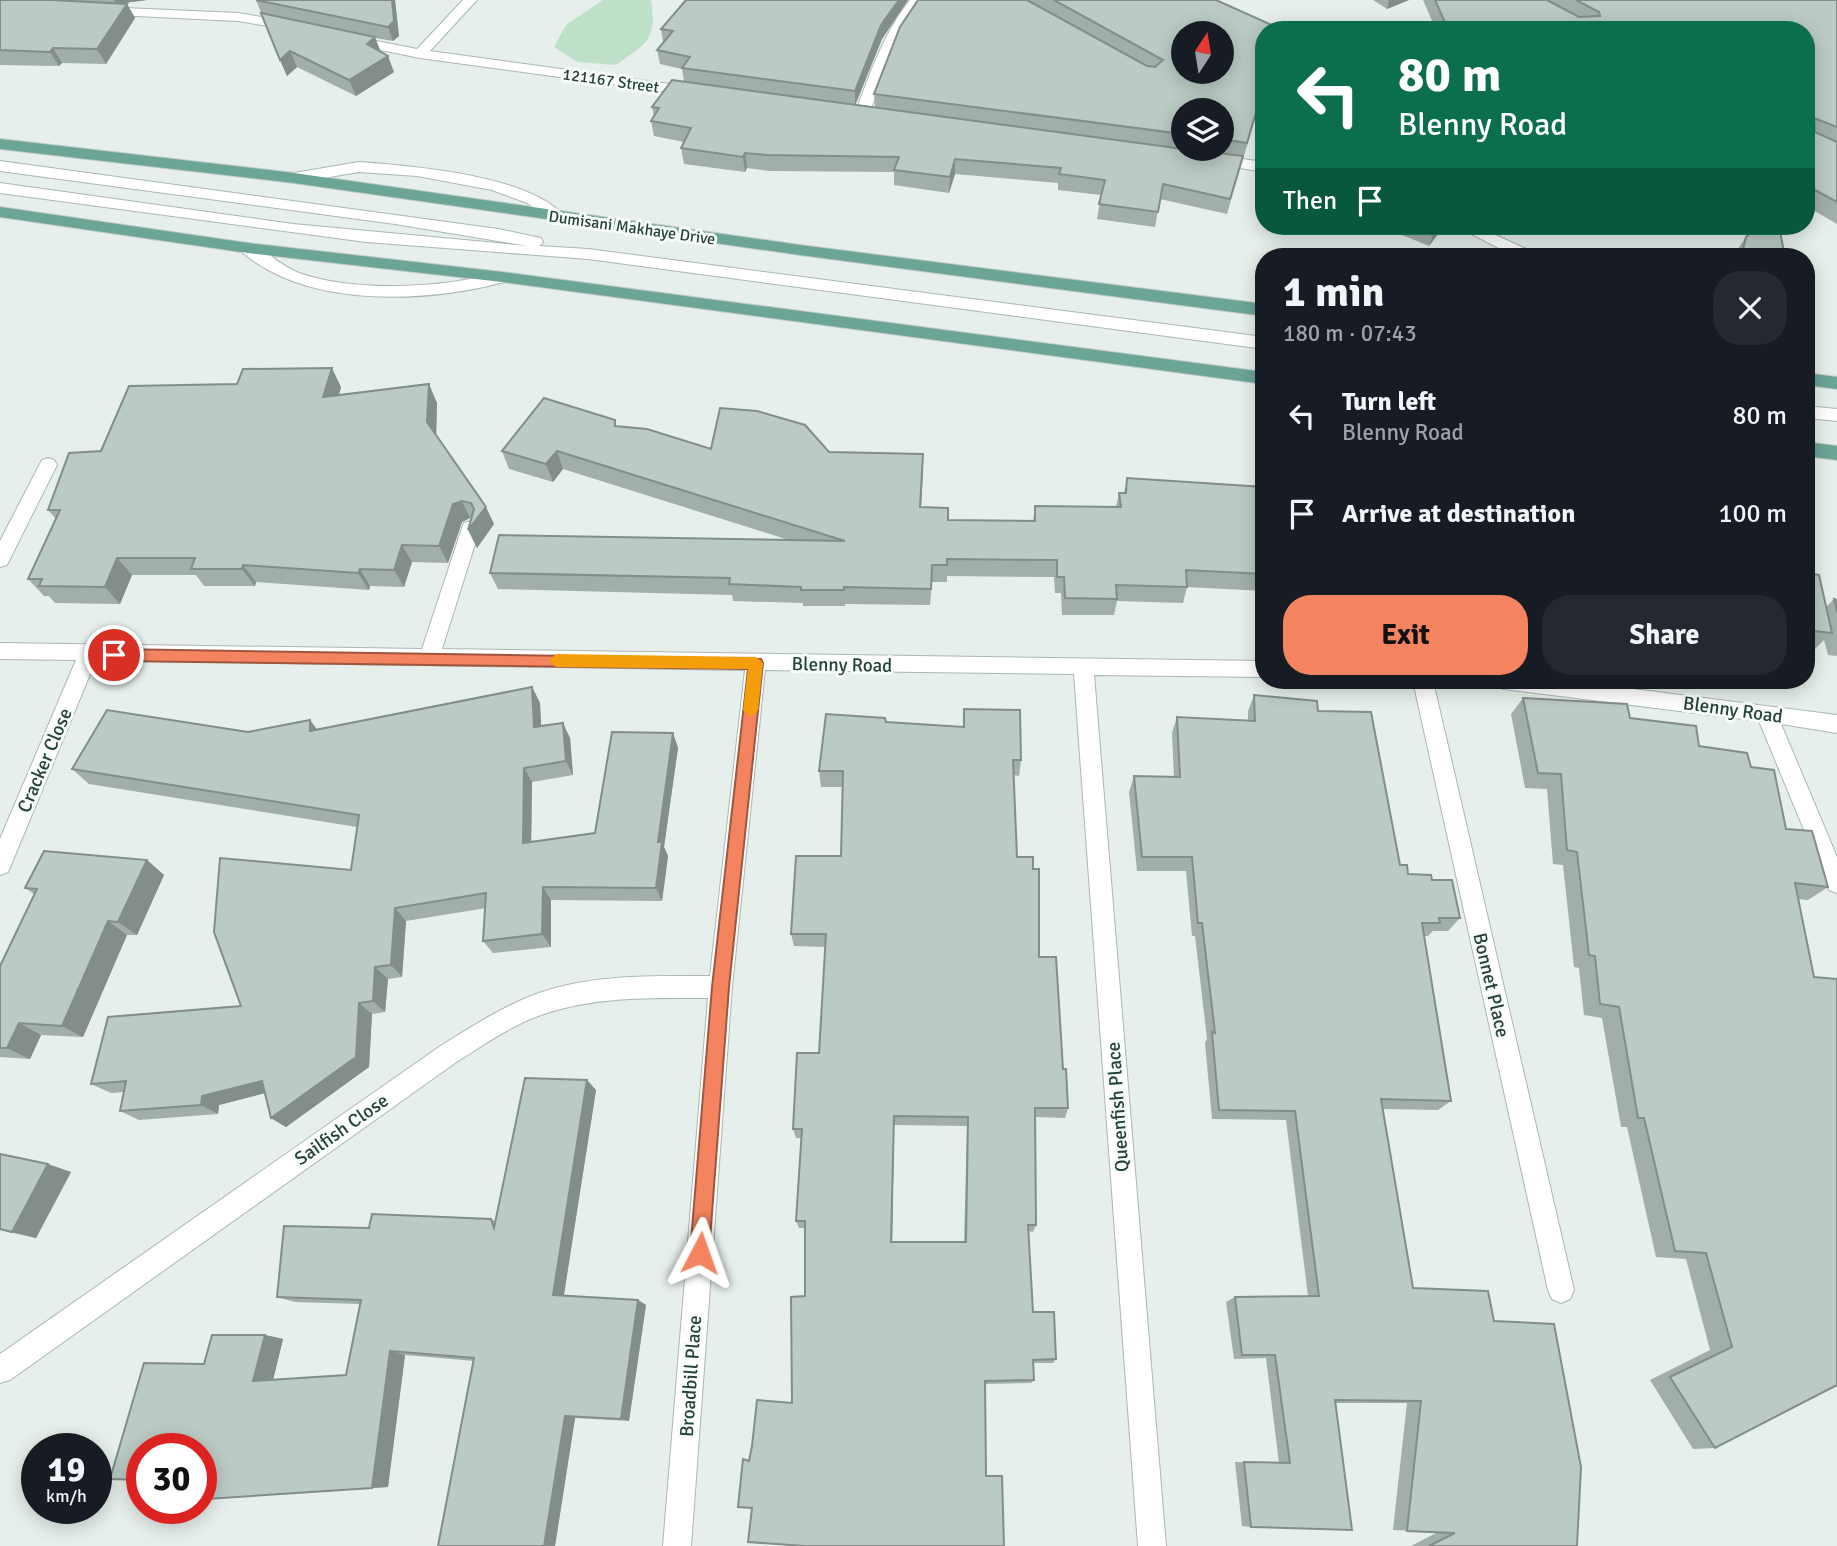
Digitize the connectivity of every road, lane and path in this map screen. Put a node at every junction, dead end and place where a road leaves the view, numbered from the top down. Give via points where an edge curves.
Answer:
1 (470, 0) edge
2 (917, 0) edge
3 (86, 11) edge
4 (309, 30) edge
5 (336, 37) edge
6 (420, 54) junction
7 (710, 93) edge
8 (862, 114) edge
9 (0, 144) edge
10 (1217, 161) edge
11 (0, 166) edge
12 (1255, 166) edge
13 (294, 178) junction
14 (0, 188) edge
15 (0, 212) edge
16 (557, 217) junction
17 (1483, 235) edge
18 (248, 248) junction
19 (1510, 248) edge
20 (588, 254) junction
21 (502, 277) junction
22 (1255, 309) edge
23 (1255, 342) edge
24 (1255, 377) edge
25 (1815, 380) edge
26 (1837, 383) edge
27 (1815, 413) edge
28 (1837, 415) edge
29 (1815, 450) edge
30 (1837, 453) edge
31 (48, 465) dead end
32 (471, 528) edge
33 (0, 561) edge
34 (0, 652) edge
35 (88, 654) junction
36 (429, 659) junction
37 (756, 663) junction
38 (1083, 667) junction
39 (1255, 669) edge
40 (1425, 689) edge
41 (1570, 689) edge
42 (1766, 713) junction
43 (1837, 724) edge
44 (0, 865) edge
45 (1837, 883) edge
46 (720, 987) junction
47 (1561, 1290) dead end
48 (0, 1370) edge
49 (677, 1546) edge
50 (1152, 1546) edge

1 - 6 street
2 - 8 street via 900,22
3 - 4 street via 238,17
5 - 6 street, 121167 Street
6 - 7 street, 121167 Street
9 - 13 main road, Dumisani Makhaye Drive
10 - 12 street
11 - 20 street via 498,234
13 - 16 main road, Dumisani Makhaye Drive
13 - 16 street via 359,167 417,171 495,187 532,200
14 - 20 street via 197,218 388,240
15 - 18 main road
16 - 22 main road, Dumisani Makhaye Drive
17 - 19 street
18 - 21 main road
18 - 21 street via 275,269 305,280 372,290 483,284
20 - 23 street
21 - 24 main road
25 - 26 main road
27 - 28 street
29 - 30 main road
31 - 33 street
32 - 36 street
34 - 35 street, Blenny Road
35 - 36 street, Blenny Road
35 - 44 street, Cracker Close
36 - 37 street, Blenny Road
37 - 38 street, Blenny Road
37 - 46 street, Broadbill Place
38 - 39 street, Blenny Road
38 - 50 street, Queenfish Place
40 - 47 street, Bonnet Place
41 - 42 street, Blenny Road
42 - 43 street, Blenny Road
42 - 45 street
46 - 48 street, Sailfish Close via 616,988 573,994 493,1026
46 - 49 street, Broadbill Place

